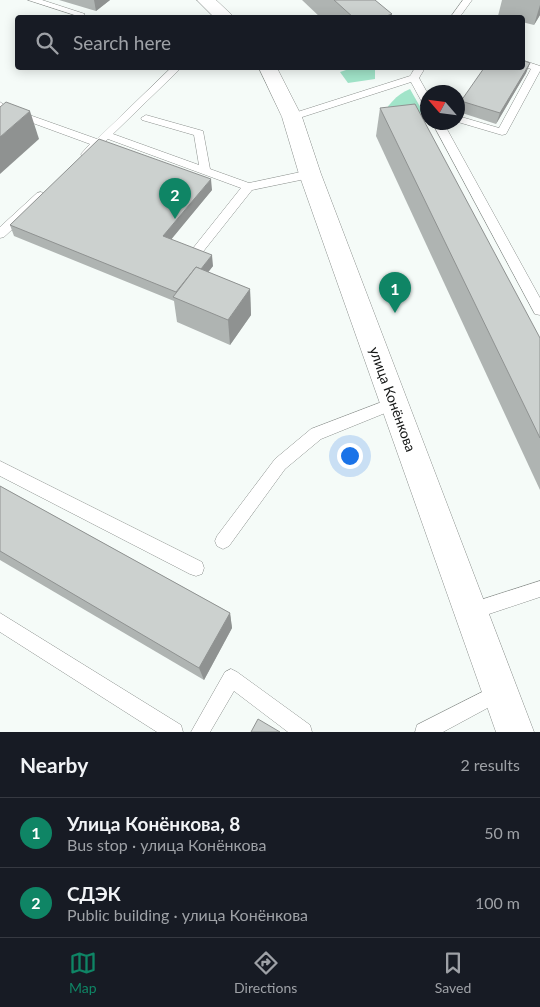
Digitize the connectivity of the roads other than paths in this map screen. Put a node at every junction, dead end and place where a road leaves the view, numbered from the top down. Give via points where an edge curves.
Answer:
1 (32, 0) edge
2 (206, 0) edge
3 (468, 0) edge
4 (81, 14) dead end
5 (223, 15) edge
6 (456, 15) edge
7 (525, 64) edge
8 (174, 70) edge
9 (269, 70) edge
10 (419, 70) edge
11 (414, 78) junction
12 (420, 89) edge
13 (1, 109) edge
14 (146, 118) dead end
15 (292, 118) junction
16 (465, 122) edge
17 (441, 130) edge
18 (106, 135) junction
19 (98, 143) junction
20 (79, 160) edge
21 (205, 171) junction
22 (310, 174) junction
23 (50, 187) edge
24 (248, 187) junction
25 (0, 234) edge
26 (198, 250) edge
27 (540, 310) edge
28 (395, 403) junction
29 (0, 468) edge
30 (223, 540) dead end
31 (196, 568) dead end
32 (540, 589) edge
33 (471, 611) junction
34 (0, 622) edge
35 (501, 691) junction
36 (174, 732) edge
37 (200, 732) edge
38 (304, 732) edge
39 (424, 732) edge
40 (516, 732) edge

1 - 4 lane
2 - 5 street
3 - 6 lane
7 - 16 lane via 537,68 502,132
8 - 18 lane
9 - 15 street, улица Конёнкова
10 - 11 lane
11 - 12 lane
11 - 15 lane
13 - 19 lane
14 - 21 lane via 199,133
15 - 22 street, улица Конёнкова
17 - 27 lane
18 - 19 lane
18 - 21 lane
19 - 20 lane
21 - 24 lane
22 - 24 lane
22 - 28 street, улица Конёнкова
23 - 25 lane
24 - 26 lane
28 - 30 lane via 316,434 280,464
28 - 33 street, улица Конёнкова
29 - 31 lane
32 - 33 lane
33 - 35 street, улица Конёнкова
34 - 36 lane
35 - 39 lane
35 - 40 street, улица Конёнкова
37 - 38 lane via 231,678

